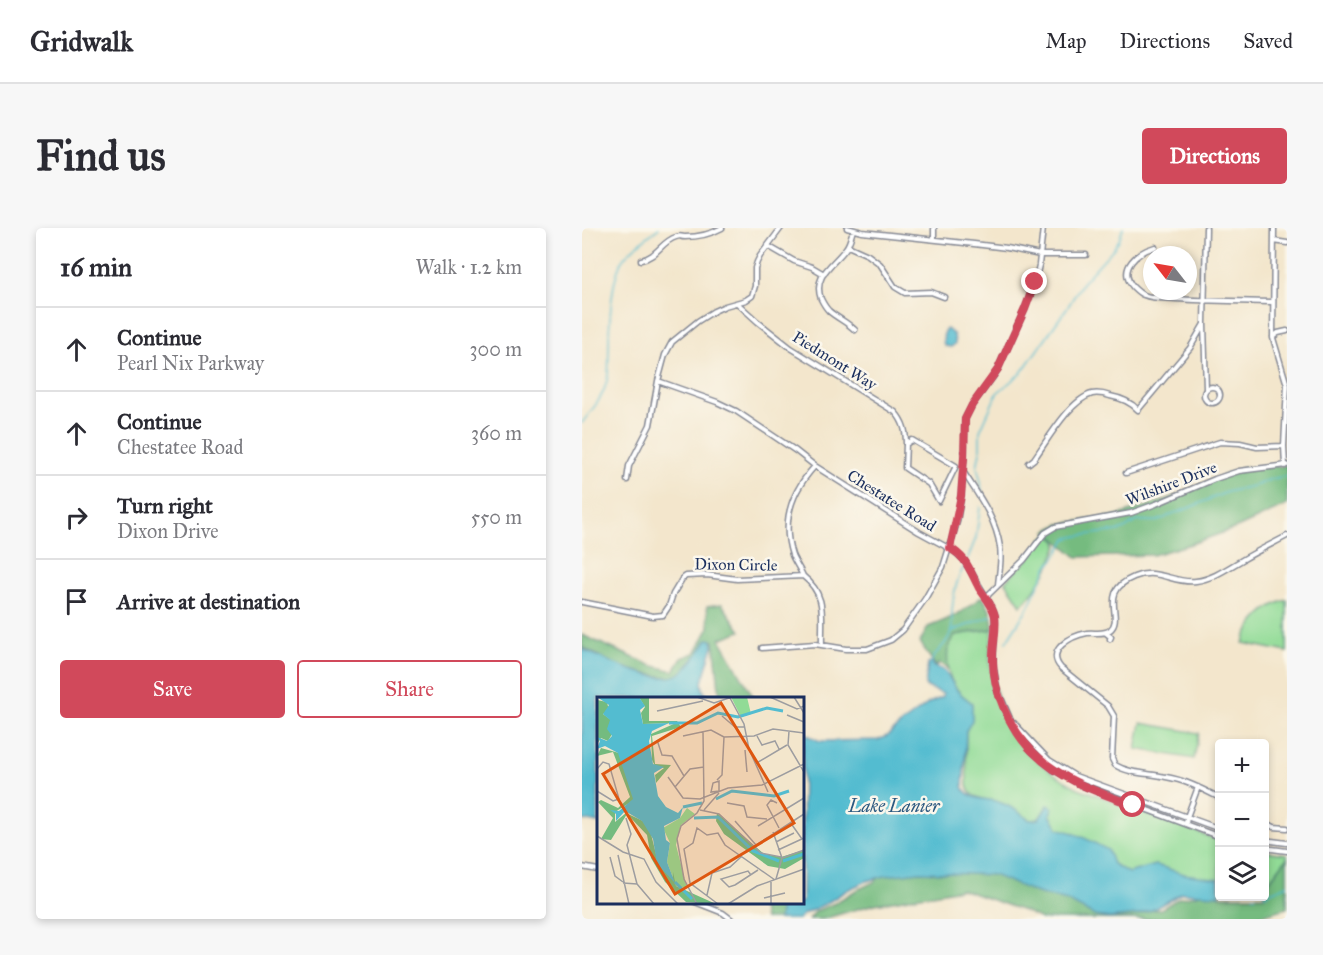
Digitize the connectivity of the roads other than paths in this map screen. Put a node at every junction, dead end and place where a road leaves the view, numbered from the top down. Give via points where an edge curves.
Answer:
1 (722, 228) edge
2 (781, 228) edge
3 (847, 228) edge
4 (934, 228) edge
5 (1043, 228) edge
6 (1206, 228) edge
7 (1274, 228) edge
8 (853, 230) junction
9 (934, 239) junction
10 (1274, 241) junction
11 (1287, 243) edge
12 (768, 246) junction
13 (848, 246) junction
14 (1143, 251) edge
15 (1040, 255) junction
16 (1086, 255) dead end
17 (641, 260) dead end
18 (824, 274) junction
19 (1143, 295) edge
20 (944, 297) dead end
21 (1193, 300) edge
22 (1205, 301) junction
23 (1272, 302) junction
24 (737, 303) junction
25 (1204, 324) junction
26 (855, 330) dead end
27 (1287, 331) edge
28 (1273, 338) junction
29 (658, 381) junction
30 (1206, 389) junction
31 (906, 444) junction
32 (1284, 446) junction
33 (1029, 463) dead end
34 (1286, 465) edge
35 (815, 466) junction
36 (963, 472) junction
37 (1126, 473) dead end
38 (627, 480) dead end
39 (1287, 537) edge
40 (950, 548) junction
41 (803, 576) junction
42 (998, 585) junction
43 (986, 597) junction
44 (582, 602) edge
45 (1106, 633) junction
46 (1110, 639) dead end
47 (822, 645) junction
48 (762, 648) dead end
49 (1009, 718) junction
50 (1198, 787) junction
51 (1215, 796) edge
52 (1187, 817) junction
53 (1186, 824) junction
54 (1269, 824) edge
55 (1215, 827) edge
56 (1287, 828) edge
57 (1215, 835) edge
58 (1269, 841) edge
59 (1287, 843) edge
60 (1269, 849) edge
61 (1287, 851) edge
62 (582, 867) edge
63 (597, 870) edge
64 (698, 904) edge
65 (731, 919) edge

1 - 17 street via 707,234 674,237 652,256
2 - 12 street
3 - 8 street
4 - 9 street
5 - 15 street
6 - 22 street
7 - 10 street
8 - 9 street
8 - 13 street
9 - 15 street
10 - 11 street
10 - 23 street
12 - 18 street
12 - 24 street via 755,268 752,296
13 - 18 street
13 - 20 street via 880,264 895,287 905,293 931,292
14 - 19 street via 1129,267 1128,279
15 - 16 street
15 - 36 street via 1030,297 1004,357 967,412
18 - 26 street via 819,285 822,302
21 - 22 street
22 - 23 street
22 - 25 street
23 - 28 street
24 - 29 street via 698,321 672,342
24 - 31 street, Piedmont Way via 791,348 895,412 904,425
25 - 30 street
25 - 33 street via 1190,348 1138,410 1115,397 1085,397 1067,412
27 - 28 street
28 - 32 street via 1287,385
29 - 35 street, Chestatee Road via 735,411
29 - 38 street via 650,425 629,466
30 - 30 street via 1217,388 1219,401 1207,401
31 - 31 street, Piedmont Way via 906,468 929,484 939,501 956,466 912,440
32 - 34 street
32 - 37 street via 1220,442
34 - 42 street, Wilshire Drive via 1239,471 1131,513 1055,527
35 - 40 street, Chestatee Road
35 - 41 street via 798,488 788,519 792,555
36 - 40 street
36 - 42 street via 988,510 997,532
39 - 45 street via 1202,580 1181,581 1154,573 1131,578 1114,594 1114,624
40 - 43 street, Chestatee Road via 964,560
40 - 47 street via 935,584 897,635 863,649
41 - 44 street, Dixon Circle via 686,576 663,615
41 - 47 street via 822,602
42 - 43 street, Wilshire Drive
43 - 49 street, Chestatee Road via 995,619 995,680
45 - 46 street
45 - 50 street via 1075,637 1059,648 1056,655 1061,668 1111,708 1115,765
47 - 48 street
49 - 52 street via 1035,747 1066,771
49 - 53 street via 1031,750 1064,776
50 - 51 street
50 - 52 street
52 - 53 street
52 - 55 street
53 - 57 street
54 - 56 street
58 - 59 street
60 - 61 street
62 - 63 street
64 - 65 street

